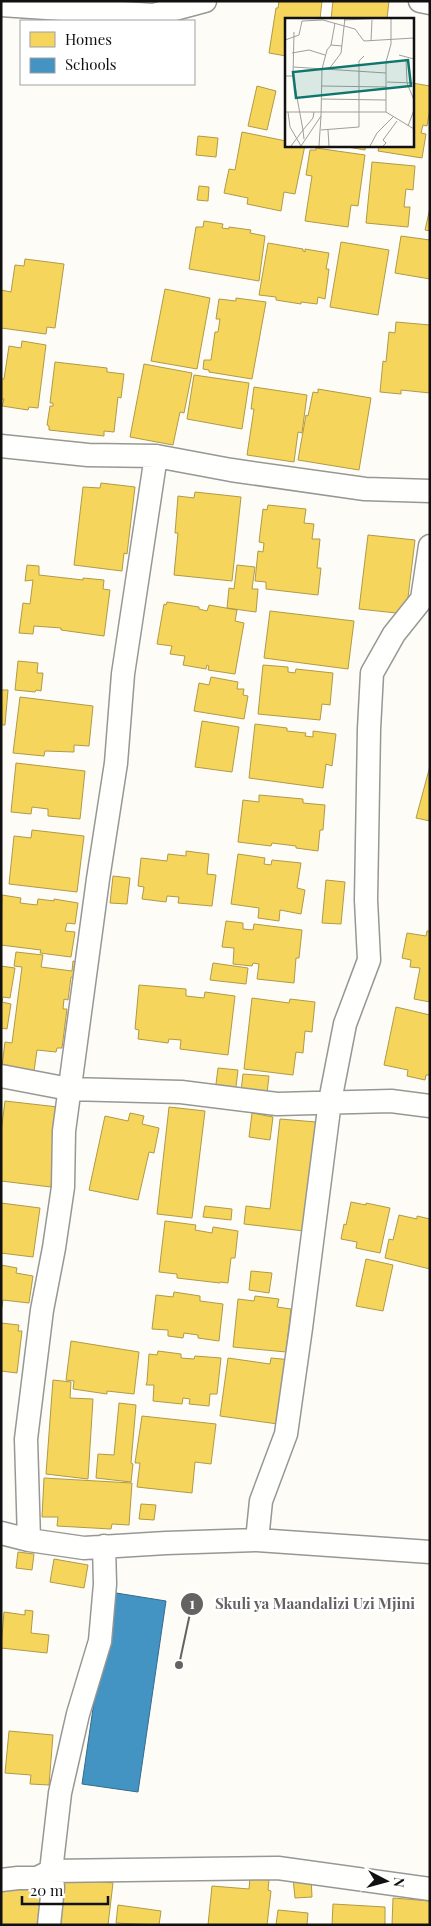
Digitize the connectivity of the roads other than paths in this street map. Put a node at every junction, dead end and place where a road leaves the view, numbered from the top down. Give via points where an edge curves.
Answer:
1 (205, 1) edge
2 (420, 1) edge
3 (430, 3) edge
4 (1, 5) edge
5 (154, 8) edge
6 (1, 446) edge
7 (156, 456) junction
8 (430, 491) edge
9 (430, 546) edge
10 (426, 602) edge
11 (1, 1076) edge
12 (69, 1089) junction
13 (330, 1101) junction
14 (430, 1106) edge
15 (1, 1533) edge
16 (30, 1540) junction
17 (257, 1540) junction
18 (104, 1546) junction
19 (430, 1552) edge
20 (51, 1870) junction
21 (1, 1880) edge
22 (430, 1889) edge
23 (49, 1925) edge

1 - 5 street
2 - 3 street
4 - 5 street
6 - 7 street via 88,455
7 - 8 street via 365,488
7 - 12 street via 123,674 116,763
9 - 10 street
10 - 13 street via 394,634 372,673 366,900 369,960 345,1024
11 - 12 street
12 - 13 street via 181,1092 277,1104
12 - 16 street via 63,1187 42,1310 26,1439
13 - 14 street via 391,1101
13 - 17 street via 286,1434 261,1501
15 - 16 street
16 - 18 street via 84,1548
17 - 18 street
17 - 19 street
18 - 20 street via 105,1584 100,1641 78,1714 60,1793
20 - 21 street via 37,1878
20 - 22 street via 278,1868
20 - 23 street via 53,1888

